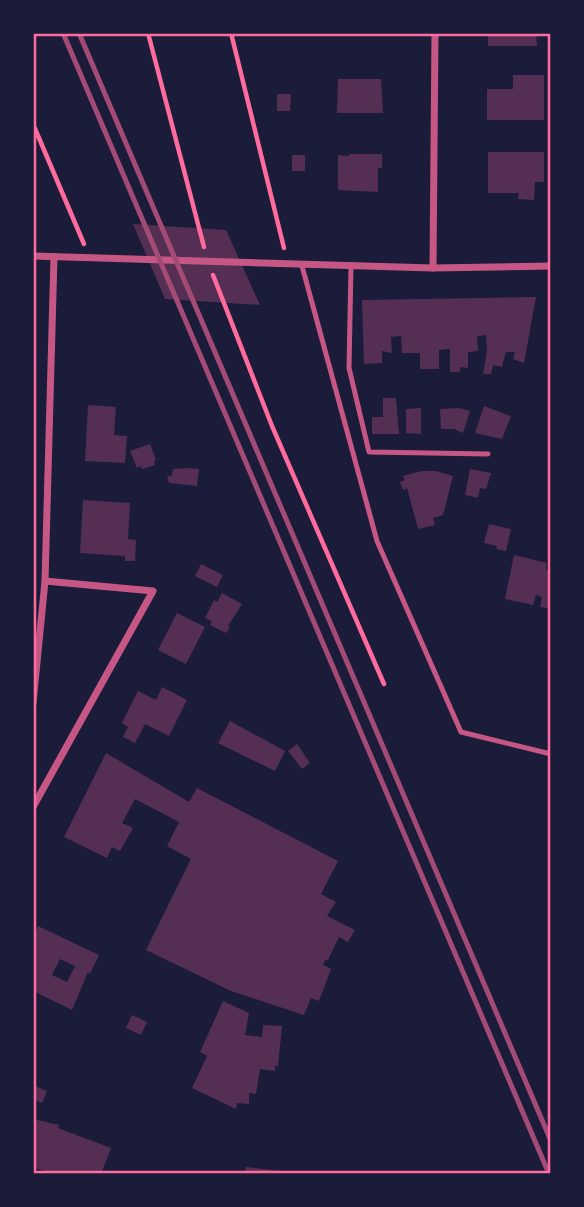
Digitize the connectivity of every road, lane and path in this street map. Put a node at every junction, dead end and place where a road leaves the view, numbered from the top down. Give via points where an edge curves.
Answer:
1 (148, 33) edge
2 (231, 33) edge
3 (435, 33) edge
4 (33, 124) edge
5 (198, 228) dead end
6 (33, 256) edge
7 (54, 257) junction
8 (89, 258) junction
9 (289, 265) junction
10 (302, 266) junction
11 (551, 266) edge
12 (351, 267) junction
13 (433, 268) junction
14 (223, 303) dead end
15 (488, 454) dead end
16 (45, 581) junction
17 (384, 684) dead end
18 (33, 703) edge
19 (551, 754) edge
20 (33, 807) edge

1 - 5 path
2 - 9 path
3 - 13 street
4 - 8 path
6 - 7 street
7 - 8 street
7 - 16 street
8 - 9 street
9 - 10 street
10 - 12 street
10 - 19 lane via 377,541 461,732
11 - 13 street
12 - 13 street
12 - 15 lane via 349,368 369,452
14 - 17 path
16 - 18 street
16 - 20 street via 153,591

